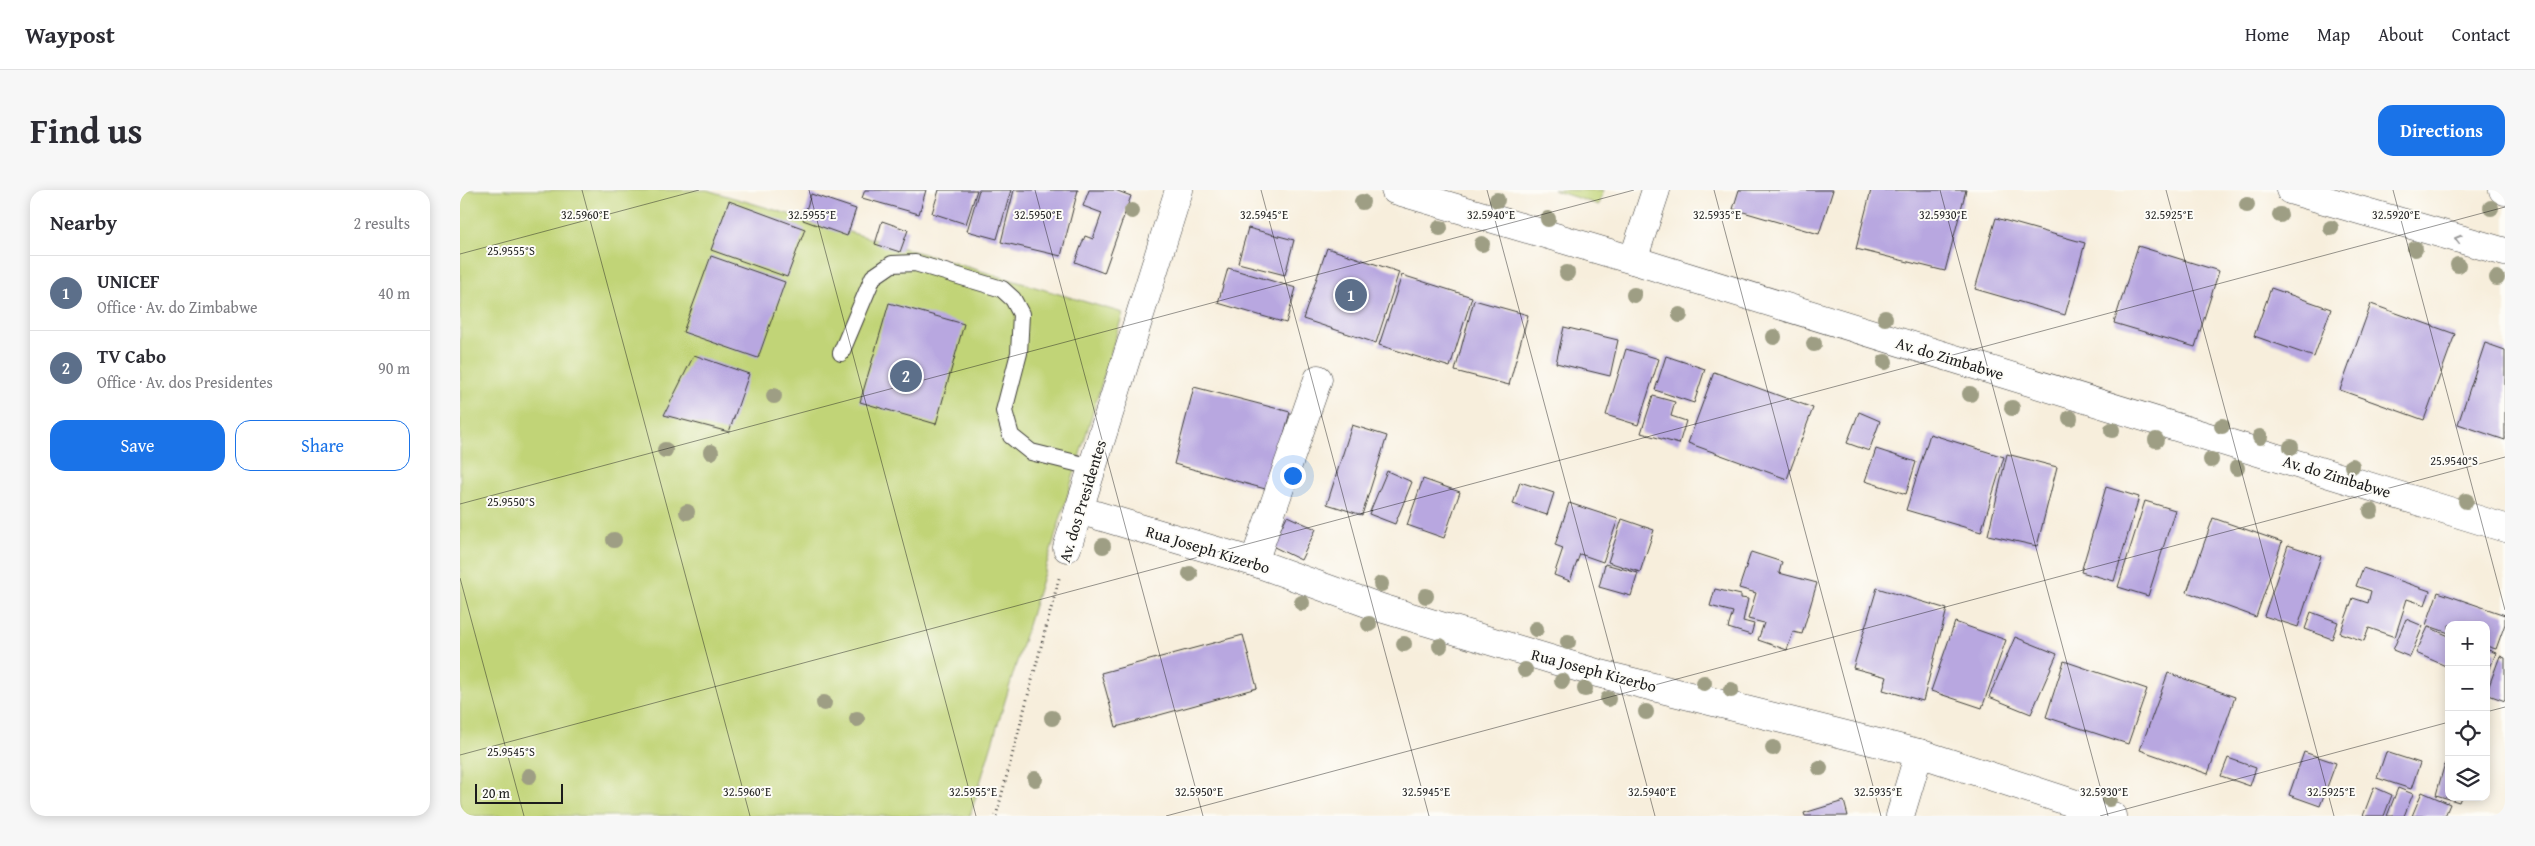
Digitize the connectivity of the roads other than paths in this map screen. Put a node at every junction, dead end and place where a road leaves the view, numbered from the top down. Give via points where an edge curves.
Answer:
1 (1179, 190) edge
2 (1395, 190) edge
3 (1656, 190) edge
4 (2290, 190) edge
5 (1432, 195) edge
6 (2505, 252) edge
7 (1632, 260) junction
8 (841, 353) dead end
9 (1318, 379) dead end
10 (1092, 467) junction
11 (1079, 510) junction
12 (2505, 528) edge
13 (1067, 548) road end
14 (1254, 562) junction
15 (1919, 753) junction
16 (1900, 816) edge
17 (2114, 816) edge

1 - 10 street, Av. dos Presidentes
2 - 5 street, Av. do Zimbabwe
3 - 7 street
6 -> 4 street
5 - 7 street, Av. do Zimbabwe
7 - 12 street, Av. do Zimbabwe
8 - 10 lane via 873,276 892,264 915,263 1002,289 1013,299 1021,314 1019,353 1004,411 1010,436 1031,452
9 - 14 street
10 - 11 street, Av. dos Presidentes
11 - 13 street, Av. dos Presidentes
11 - 14 street, Rua Joseph Kizerbo
14 - 15 street, Rua Joseph Kizerbo via 1381,608 1593,672
15 - 16 street
15 - 17 street, Rua Joseph Kizerbo

